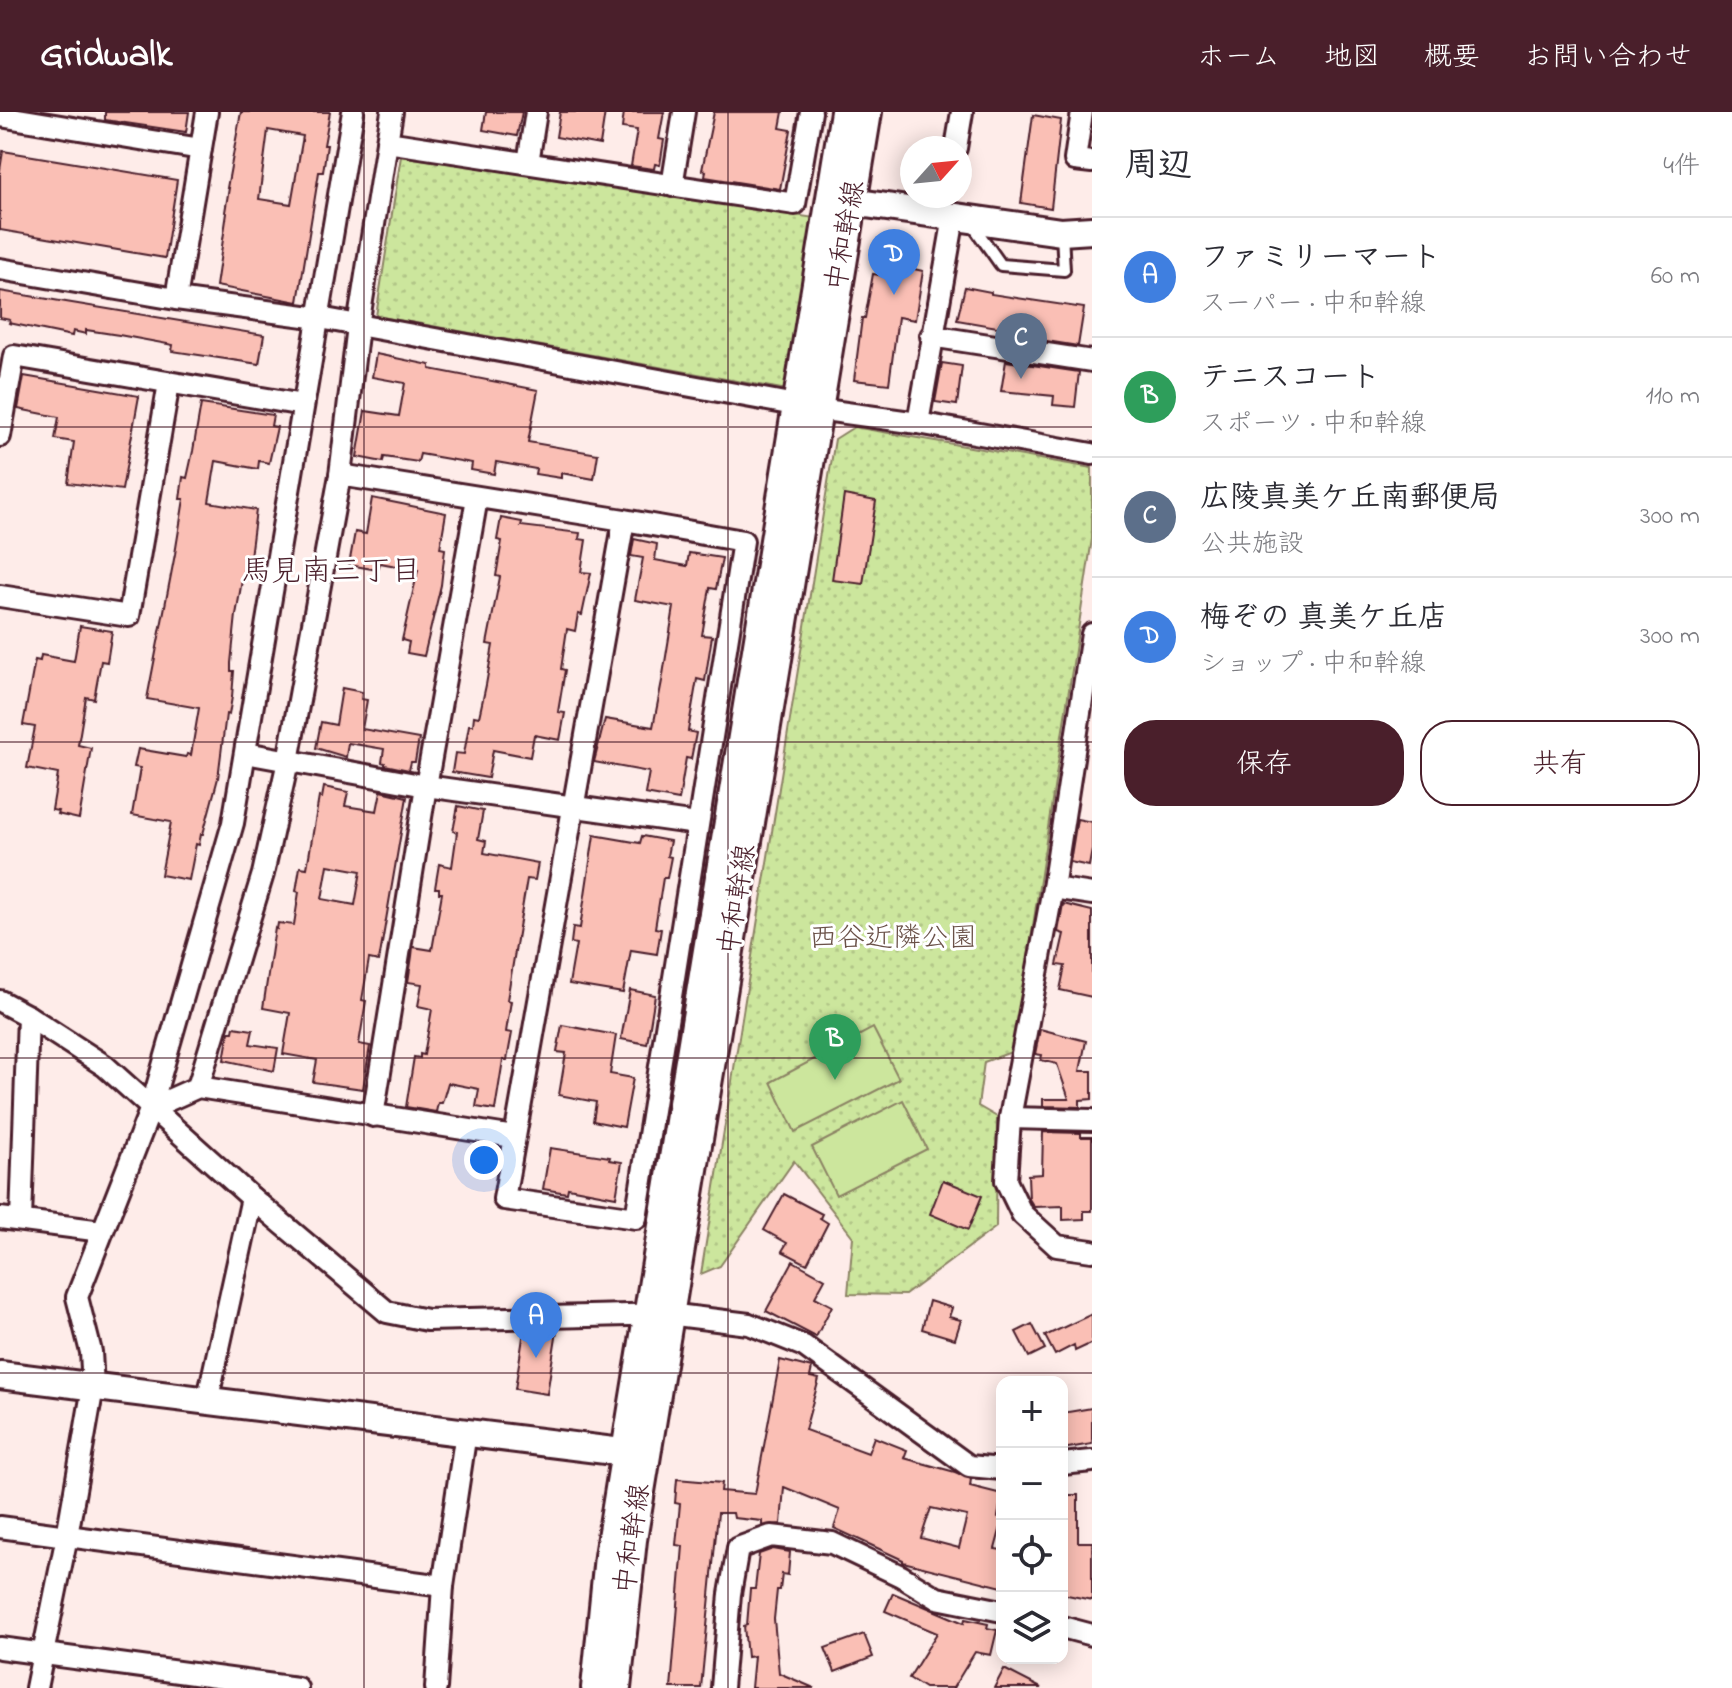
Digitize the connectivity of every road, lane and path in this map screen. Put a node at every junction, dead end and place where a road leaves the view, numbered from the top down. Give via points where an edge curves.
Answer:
1 (207, 112) edge
2 (353, 112) edge
3 (392, 112) edge
4 (536, 112) edge
5 (684, 112) edge
6 (811, 112) edge
7 (845, 112) edge
8 (867, 112) edge
9 (962, 112) edge
10 (1082, 112) edge
11 (0, 116) edge
12 (60, 119) edge
13 (958, 136) edge
14 (387, 142) junction
15 (201, 149) junction
16 (1092, 162) edge
17 (528, 163) junction
18 (672, 186) junction
19 (842, 201) junction
20 (962, 218) junction
21 (1092, 230) edge
22 (1061, 232) junction
23 (0, 269) edge
24 (176, 299) junction
25 (320, 318) junction
26 (358, 326) junction
27 (931, 336) junction
28 (1092, 361) edge
29 (169, 383) junction
30 (303, 405) junction
31 (807, 407) junction
32 (918, 423) junction
33 (0, 436) edge
34 (1092, 454) edge
35 (340, 475) junction
36 (477, 498) junction
37 (624, 520) junction
38 (0, 596) edge
39 (1092, 634) edge
40 (1084, 741) edge
41 (246, 753) junction
42 (288, 761) junction
43 (426, 786) junction
44 (575, 807) junction
45 (697, 824) junction
46 (1053, 888) junction
47 (1092, 894) edge
48 (0, 1001) edge
49 (28, 1016) junction
50 (198, 1087) junction
51 (151, 1108) junction
52 (373, 1116) junction
53 (1010, 1118) junction
54 (1092, 1120) edge
55 (514, 1137) junction
56 (252, 1198) junction
57 (0, 1218) edge
58 (21, 1220) junction
59 (102, 1231) junction
60 (1092, 1251) edge
61 (658, 1314) junction
62 (0, 1375) edge
63 (93, 1387) junction
64 (207, 1402) junction
65 (466, 1432) junction
66 (636, 1454) junction
67 (1092, 1461) edge
68 (1068, 1463) edge
69 (996, 1468) edge
70 (0, 1527) edge
71 (67, 1536) junction
72 (443, 1586) junction
73 (996, 1610) edge
74 (1068, 1629) edge
75 (1092, 1635) edge
76 (0, 1648) edge
77 (42, 1654) junction
78 (36, 1688) edge
79 (297, 1688) edge
80 (436, 1688) edge
81 (596, 1688) edge
82 (616, 1688) edge
83 (722, 1688) edge

1 - 15 street
2 - 25 street
3 - 14 street
4 - 17 street
5 - 18 street
6 - 18 street via 795,204
7 - 19 main road, 中和幹線
8 - 19 main road, 中和幹線
9 - 13 street
10 - 16 street via 1075,160
11 - 12 street
12 - 15 street
14 - 17 street
14 - 26 street
15 - 24 street
17 - 18 street
19 - 20 street
19 - 31 main road, 中和幹線
20 - 22 street
20 - 22 lane via 1001,265 1064,270
20 - 27 street
21 - 22 street
23 - 24 street
24 - 25 street
25 - 26 street
25 - 30 street
26 - 31 street
26 - 35 street
27 - 28 street
27 - 32 street
29 - 30 street
29 - 33 street via 14,356
29 - 38 street via 129,616
30 - 41 street
31 - 32 street
31 - 61 main road, 中和幹線 via 698,1016
32 - 34 street
35 - 36 street
35 - 42 street
36 - 37 street
36 - 43 street
37 - 44 street
37 - 45 street via 743,541
39 - 40 street
40 - 46 street
41 - 42 street
41 - 51 street via 233,823
42 - 43 street
42 - 50 street via 263,874
43 - 44 street
43 - 52 street
44 - 45 street
44 - 55 street
45 - 55 street via 636,1218 504,1199
46 - 47 street
46 - 53 street
48 - 49 street
49 - 51 street via 105,1066
49 - 58 street
50 - 51 street
50 - 52 street
51 - 56 street
51 - 59 street
52 - 55 street
53 - 54 street
53 - 60 street via 1006,1181 1022,1214 1057,1246
56 - 61 street via 387,1312 427,1320
56 - 64 street
57 - 58 street
58 - 59 street
59 - 63 street via 77,1297 91,1352
61 - 66 main road, 中和幹線
61 - 69 street via 749,1324 804,1346 969,1466
62 - 63 street
63 - 64 street
63 - 71 street
64 - 65 street
65 - 66 street
65 - 72 street
66 - 81 main road, 中和幹線 via 609,1556
66 - 82 main road, 中和幹線
67 - 68 street
70 - 71 street
71 - 72 street
71 - 77 street
72 - 80 street
73 - 83 street via 937,1598 832,1543 771,1536 738,1548
74 - 75 street
76 - 77 street
77 - 78 street
77 - 79 street

